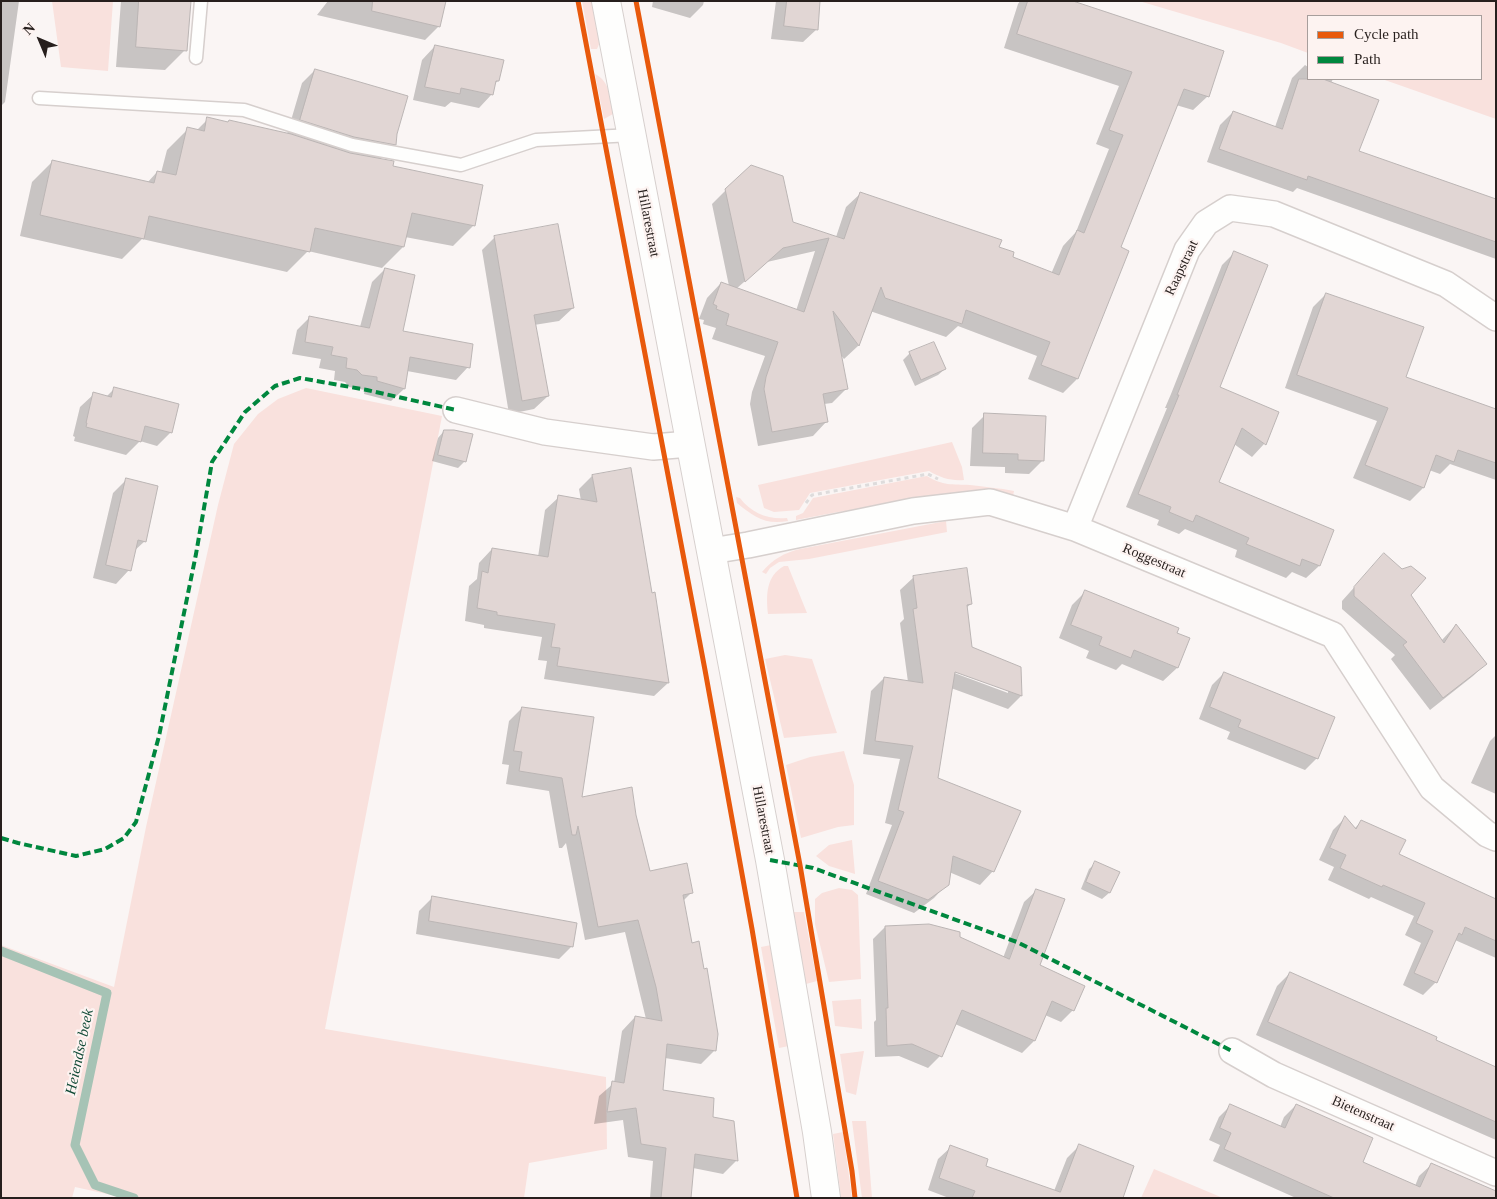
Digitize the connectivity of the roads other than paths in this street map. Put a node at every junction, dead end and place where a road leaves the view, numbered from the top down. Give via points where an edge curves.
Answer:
1 (201, 1) edge
2 (606, 1) edge
3 (196, 58) dead end
4 (39, 98) dead end
5 (632, 136) junction
6 (1496, 318) edge
7 (456, 410) dead end
8 (690, 444) junction
9 (1076, 528) junction
10 (711, 551) junction
11 (1496, 838) edge
12 (1232, 1051) dead end
13 (1496, 1173) edge
14 (826, 1198) edge

1 - 3 lane
2 - 5 main road, Hillarestraat
4 - 5 lane via 244,110 352,145 460,165 536,140
5 - 8 main road, Hillarestraat
6 - 9 street, Raapstraat via 1446,284 1274,214 1230,208 1206,222 1187,250
7 - 8 street via 545,432 653,447
8 - 10 main road, Hillarestraat
9 - 10 street, Roggestraat via 990,502 913,510
9 - 11 street, Roggestraat via 1332,635 1432,788
10 - 14 main road, Hillarestraat via 795,996
12 - 13 street, Bietenstraat via 1274,1075

